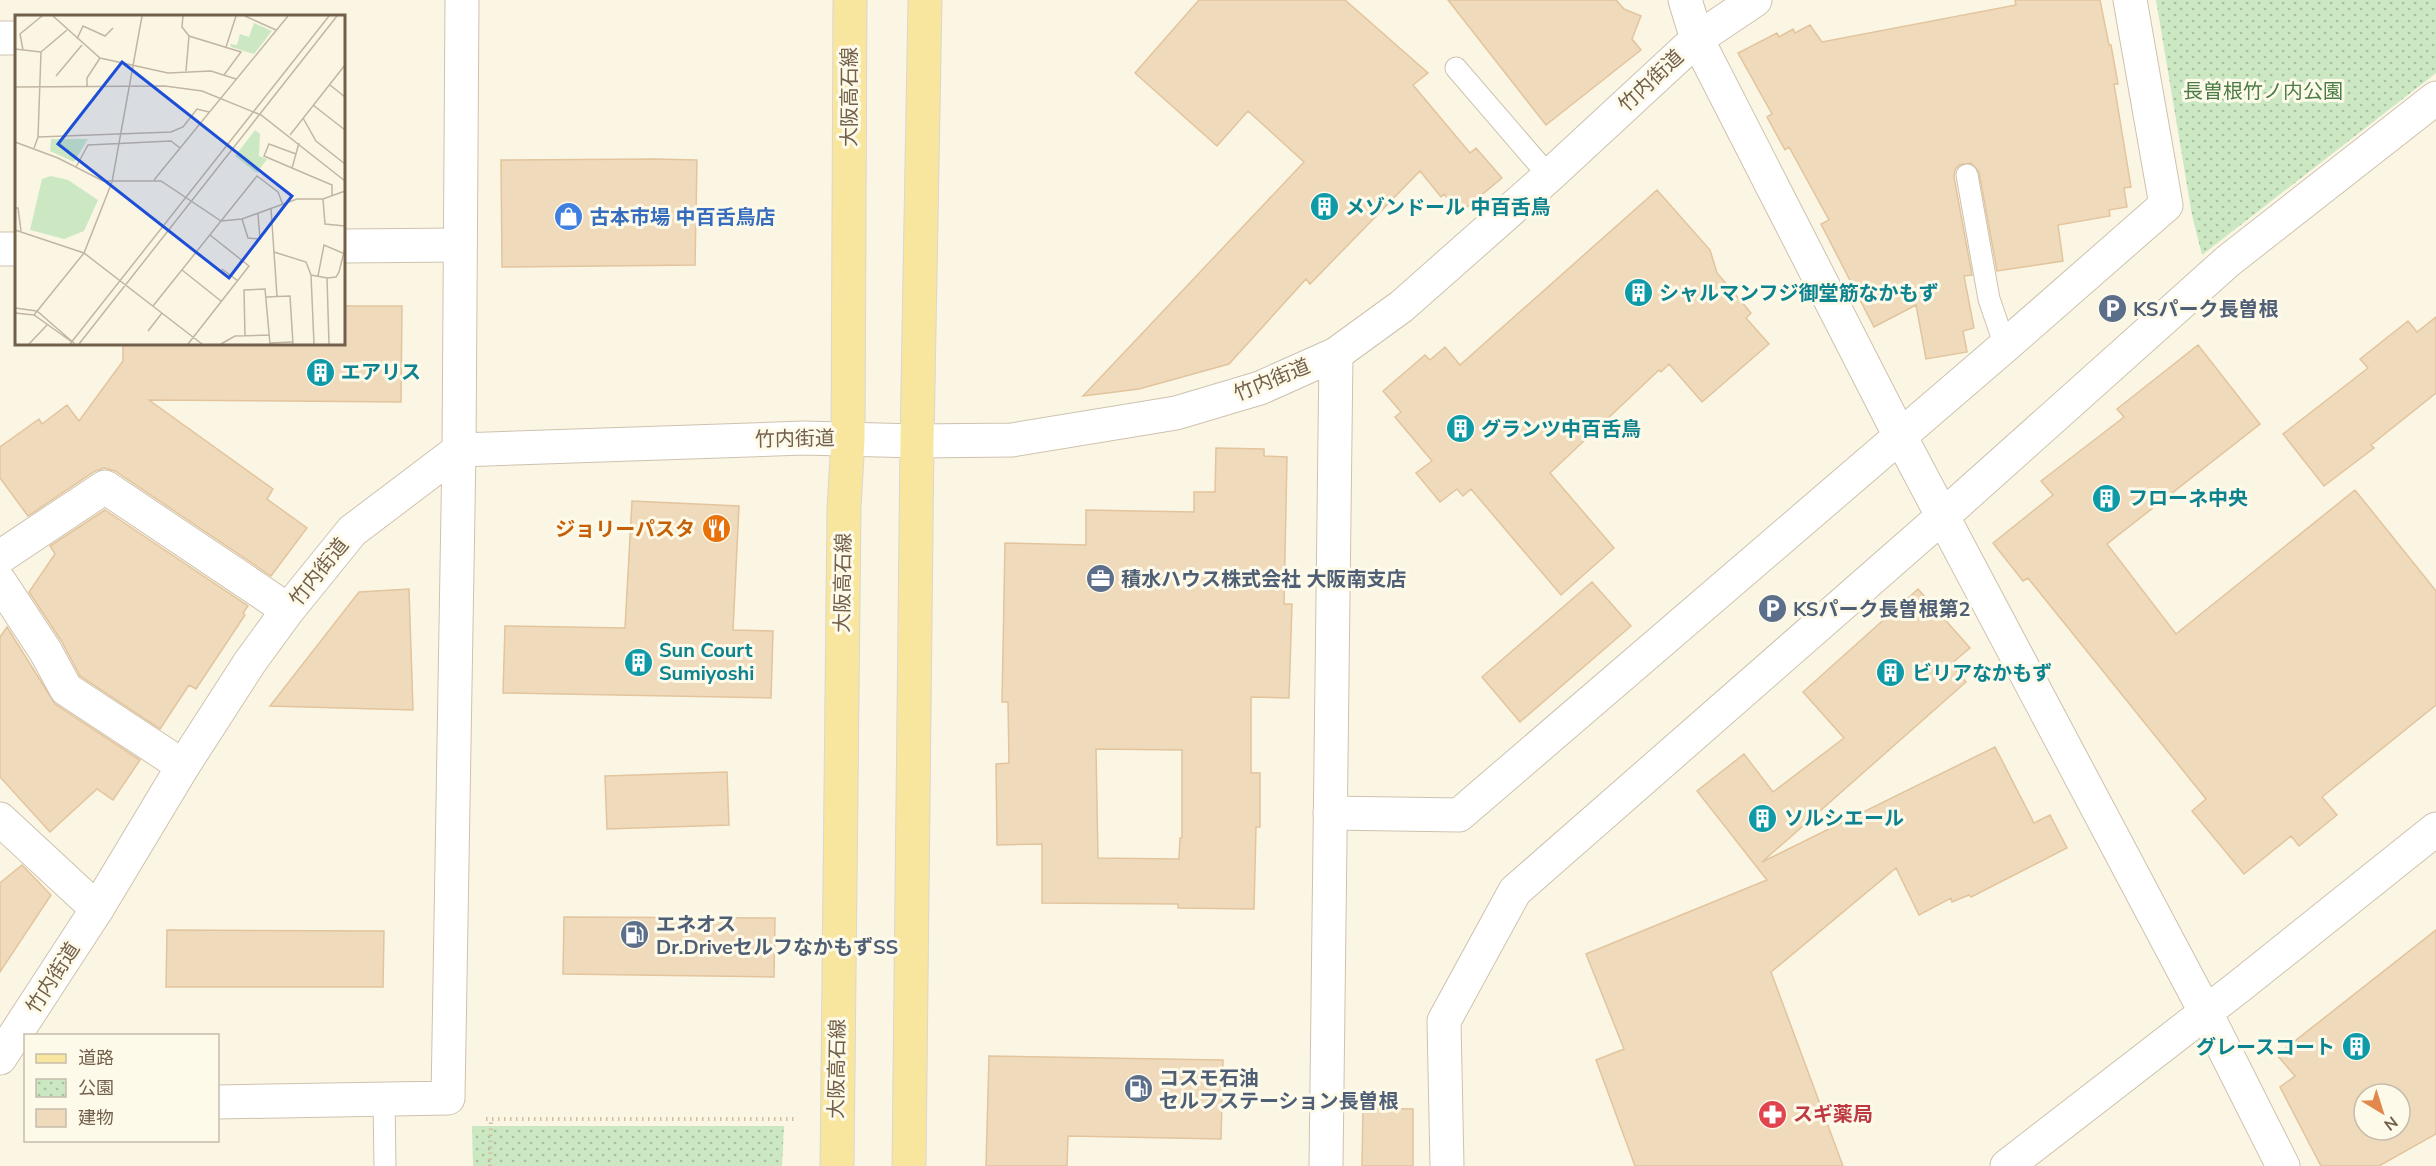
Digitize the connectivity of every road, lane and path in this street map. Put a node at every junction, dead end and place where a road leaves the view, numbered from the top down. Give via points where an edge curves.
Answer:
1 (462, 0) edge
2 (850, 0) edge
3 (925, 0) edge
4 (1685, 0) edge
5 (1755, 0) edge
6 (2130, 0) edge
7 (1697, 39) junction
8 (1456, 68) dead end
9 (2436, 98) edge
10 (1966, 175) dead end
11 (1549, 176) junction
12 (460, 245) junction
13 (345, 246) edge
14 (2005, 346) junction
15 (1336, 354) junction
16 (1900, 436) junction
17 (848, 439) junction
18 (917, 441) junction
19 (459, 450) junction
20 (1943, 516) junction
21 (0, 557) edge
22 (0, 582) edge
23 (288, 610) junction
24 (183, 766) junction
25 (1330, 813) junction
26 (0, 819) edge
27 (2436, 829) edge
28 (97, 909) junction
29 (2206, 1013) junction
30 (34, 1029) edge
31 (24, 1038) edge
32 (0, 1058) edge
33 (448, 1098) junction
34 (384, 1101) junction
35 (219, 1102) edge
36 (800, 1118) dead end
37 (491, 1119) junction
38 (385, 1166) edge
39 (490, 1166) edge
40 (837, 1166) edge
41 (909, 1166) edge
42 (1326, 1166) edge
43 (1447, 1166) edge
44 (2007, 1166) edge
45 (2283, 1166) edge

1 - 12 street
2 - 17 main road, 大阪高石線
3 - 18 main road
4 - 7 street
5 - 7 street, 竹内街道
6 - 14 street via 2166,205
7 - 11 street, 竹内街道
7 - 16 street
8 - 11 lane
9 - 20 street via 2228,261
10 - 14 lane via 1989,299
11 - 15 street, 竹内街道 via 1402,306
12 - 13 street
12 - 19 street
14 - 16 street
15 - 18 street, 竹内街道 via 1260,388 1176,413 1012,440
15 - 25 street
16 - 20 street
16 - 25 street via 1459,815
17 - 18 street, 竹内街道
17 - 19 street, 竹内街道
17 - 40 main road, 大阪高石線
18 - 41 main road
19 - 23 street, 竹内街道 via 352,531
19 - 33 street
20 - 29 street
20 - 43 street via 1515,891 1444,1021
21 - 23 street via 105,487
22 - 24 street via 66,689
23 - 24 street, 竹内街道
24 - 28 street, 竹内街道
25 - 42 street
26 - 28 street
27 - 29 street
28 - 30 street, 竹内街道
29 - 44 street
29 - 45 street
31 - 32 street, 竹内街道
33 - 34 street
33 - 37 path via 482,1119
34 - 35 street
34 - 38 lane
36 - 37 path
37 - 39 path

